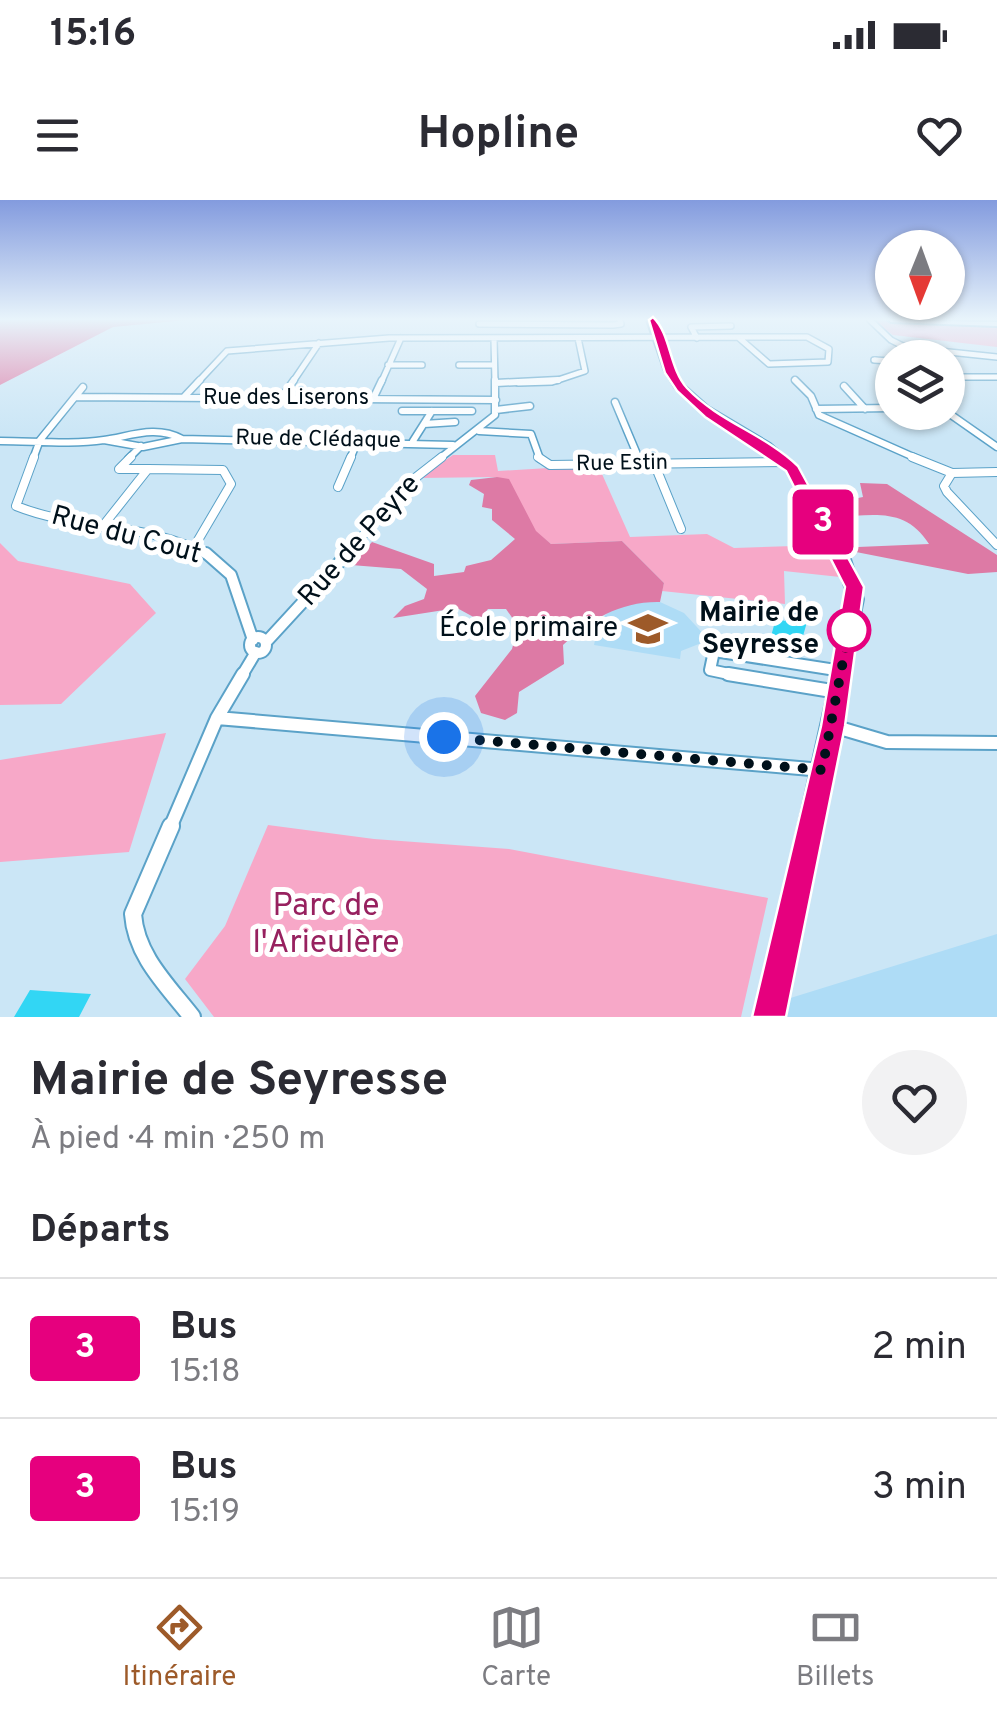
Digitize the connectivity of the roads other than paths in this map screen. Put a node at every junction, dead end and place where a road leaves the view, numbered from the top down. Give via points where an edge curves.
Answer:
1 (220, 358) edge
2 (309, 358) edge
3 (391, 358) edge
4 (494, 358) edge
5 (582, 358) edge
6 (666, 358) edge
7 (762, 358) edge
8 (828, 358) edge
9 (388, 365) junction
10 (422, 365) dead end
11 (459, 365) dead end
12 (494, 365) junction
13 (965, 377) edge
14 (997, 377) edge
15 (795, 380) dead end
16 (496, 383) junction
17 (844, 386) dead end
18 (83, 387) dead end
19 (75, 396) junction
20 (184, 397) junction
21 (373, 398) junction
22 (280, 400) junction
23 (312, 400) junction
24 (496, 400) junction
25 (615, 402) dead end
26 (530, 406) dead end
27 (816, 409) junction
28 (865, 409) junction
29 (875, 409) edge
30 (496, 410) junction
31 (308, 411) dead end
32 (402, 411) dead end
33 (432, 411) junction
34 (472, 411) dead end
35 (455, 422) dead end
36 (424, 424) junction
37 (965, 425) edge
38 (478, 431) junction
39 (182, 439) junction
40 (40, 440) junction
41 (104, 440) junction
42 (358, 440) junction
43 (413, 440) junction
44 (0, 441) edge
45 (141, 446) junction
46 (453, 446) junction
47 (997, 447) edge
48 (786, 462) junction
49 (641, 463) junction
50 (654, 463) junction
51 (148, 469) junction
52 (997, 472) edge
53 (952, 473) junction
54 (338, 487) dead end
55 (102, 527) junction
56 (681, 529) dead end
57 (996, 546) edge
58 (194, 547) junction
59 (254, 646) junction
60 (842, 671) junction
61 (838, 692) junction
62 (218, 718) junction
63 (833, 726) junction
64 (997, 742) edge
65 (822, 770) junction
66 (192, 1017) edge
67 (769, 1017) edge

1 - 20 street
2 - 22 street
3 - 9 street
4 - 12 street
5 - 16 street via 585,371 547,383
6 - 48 street via 674,380 709,415
7 - 8 street via 769,364
9 - 10 street
9 - 21 street
11 - 12 street
12 - 16 street
13 - 14 street
15 - 27 street
16 - 24 street
17 - 28 street
18 - 19 street
19 - 20 street, Rue des Liserons
19 - 40 street
20 - 22 street, Rue des Liserons
21 - 23 street, Rue des Liserons
21 - 24 street, Rue des Liserons
22 - 23 street, Rue des Liserons
23 - 31 street
24 - 30 street
25 - 49 street
26 - 30 street
27 - 28 street
27 - 53 street via 842,429
28 - 29 street
30 - 38 street, Rue de Peyre
32 - 33 street
33 - 34 street
33 - 36 street
35 - 36 street
36 - 43 street
37 - 47 street
38 - 46 street, Rue de Peyre
38 - 49 street, Rue Estin via 531,434 539,460 550,465
39 - 41 street, Rue de Clédaque via 177,433 140,433
39 - 42 street, Rue de Clédaque
39 - 45 street, Rue de Clédaque
40 - 41 street, Rue de Clédaque
40 - 44 street, Rue de Clédaque
40 - 55 street, Rue du Cout via 16,506
41 - 45 street, Rue de Clédaque
42 - 43 street, Rue de Clédaque
42 - 54 street
43 - 46 street, Rue de Clédaque
45 - 51 street via 119,469
46 - 59 street, Rue de Peyre via 401,489 265,649
48 - 50 street, Rue Estin
48 - 60 street via 855,587
49 - 50 street, Rue Estin
50 - 56 street
51 - 55 street
51 - 58 street via 223,470 229,488
52 - 53 street
53 - 57 street via 947,492
55 - 58 street, Rue du Cout
58 - 59 street, Rue du Cout via 228,570
59 - 62 street, Rue de Peyre
60 - 61 street
60 - 61 street via 714,651 710,657 716,672
61 - 63 street
62 - 65 street
62 - 66 street, Rue de Peyre via 132,914 144,953
63 - 64 street via 887,742
63 - 65 street
65 - 67 street

